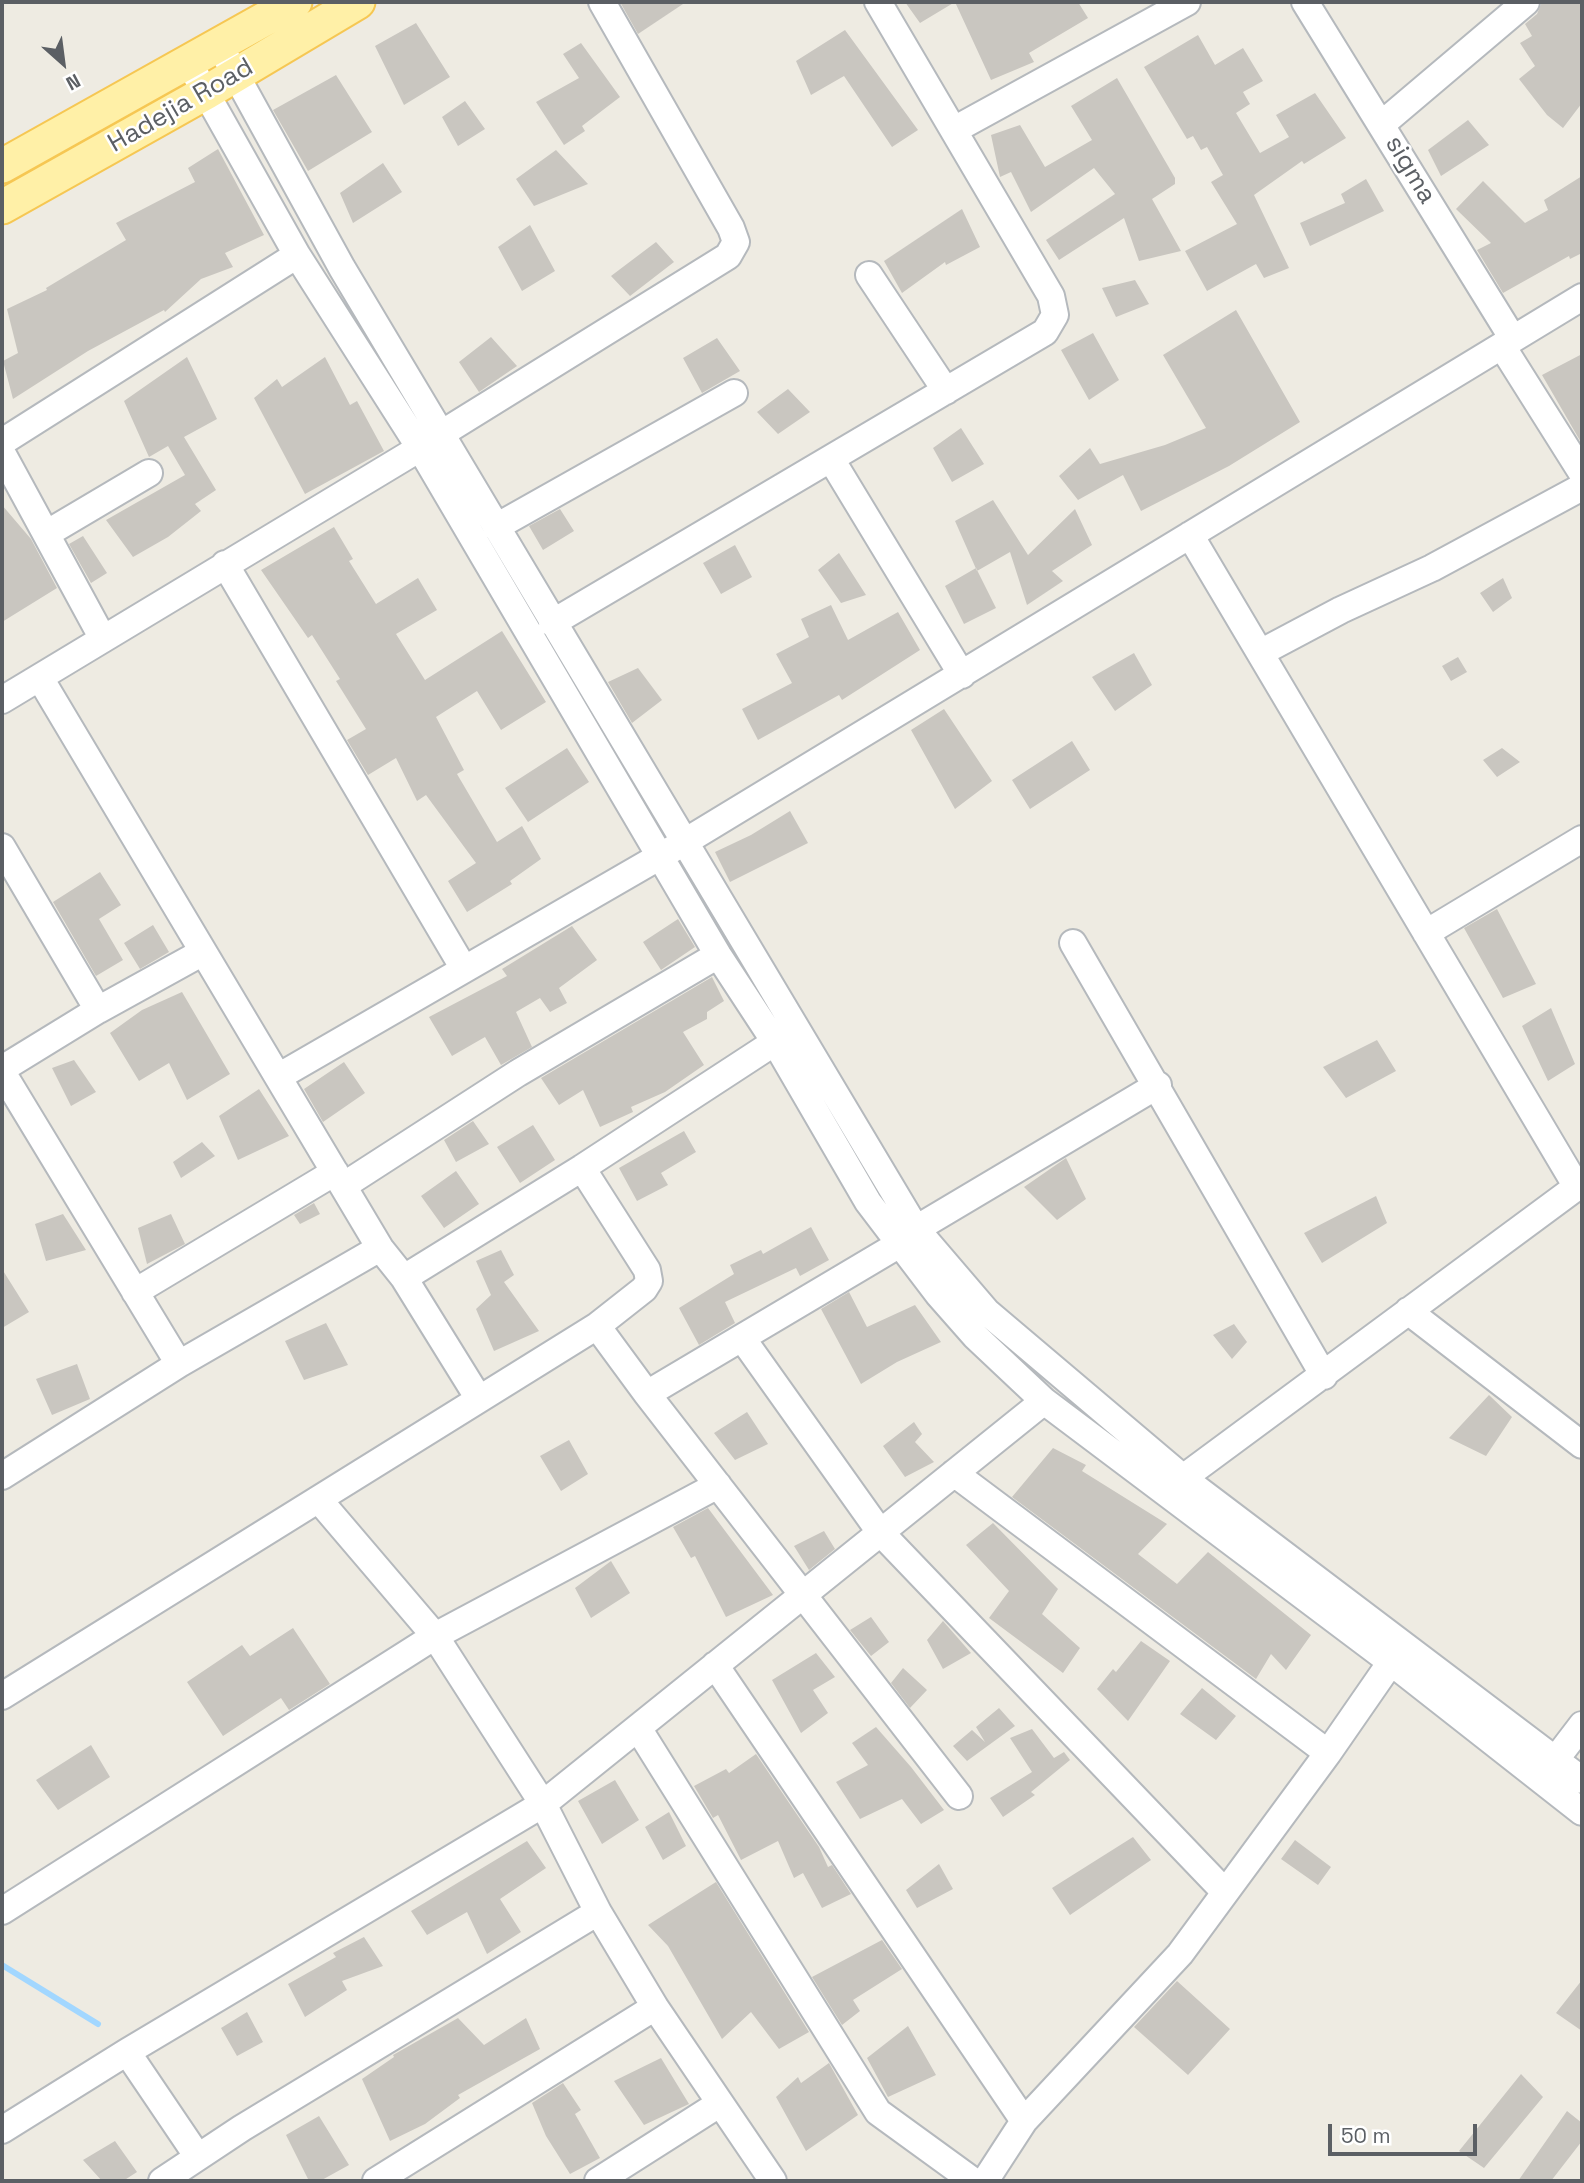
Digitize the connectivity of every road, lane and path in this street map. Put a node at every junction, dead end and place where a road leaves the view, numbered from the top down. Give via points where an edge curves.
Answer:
1 (295, 2) edge
2 (358, 2) edge
3 (602, 2) edge
4 (878, 2) edge
5 (1187, 2) edge
6 (1305, 2) edge
7 (1526, 2) edge
8 (259, 11) edge
9 (218, 46) junction
10 (189, 63) junction
11 (236, 74) junction
12 (207, 92) junction
13 (1382, 124) junction
14 (954, 130) junction
15 (2, 166) edge
16 (2, 207) edge
17 (297, 254) junction
18 (869, 275) dead end
19 (1582, 297) edge
20 (1508, 343) junction
21 (946, 391) junction
22 (734, 393) dead end
23 (431, 441) junction
24 (2, 443) edge
25 (2, 453) edge
26 (831, 459) junction
27 (149, 472) dead end
28 (1582, 473) edge
29 (1582, 487) edge
30 (496, 527) junction
31 (46, 534) junction
32 (1190, 535) junction
33 (225, 564) junction
34 (552, 623) junction
35 (103, 639) junction
36 (1260, 653) junction
37 (962, 675) junction
38 (40, 678) junction
39 (2, 700) edge
40 (1582, 839) edge
41 (683, 843) junction
42 (2, 847) edge
43 (661, 856) junction
44 (1426, 933) junction
45 (1073, 943) dead end
46 (203, 952) junction
47 (718, 955) junction
48 (464, 969) junction
49 (98, 1010) junction
50 (775, 1042) junction
51 (2, 1071) edge
52 (278, 1077) junction
53 (1158, 1085) junction
54 (582, 1168) junction
55 (339, 1179) junction
56 (1579, 1185) edge
57 (907, 1237) junction
58 (380, 1248) junction
59 (404, 1278) junction
60 (135, 1292) junction
61 (1408, 1311) junction
62 (597, 1326) junction
63 (742, 1338) junction
64 (178, 1364) junction
65 (1324, 1376) junction
66 (647, 1394) junction
67 (480, 1399) junction
68 (1044, 1401) junction
69 (1582, 1445) edge
70 (5, 1466) edge
71 (954, 1473) junction
72 (1183, 1478) junction
73 (718, 1485) junction
74 (319, 1500) junction
75 (880, 1532) junction
76 (803, 1595) junction
77 (435, 1636) junction
78 (1391, 1662) junction
79 (715, 1665) junction
80 (2, 1696) edge
81 (1582, 1725) edge
82 (638, 1728) junction
83 (1328, 1753) junction
84 (1556, 1759) junction
85 (1582, 1780) edge
86 (960, 1796) dead end
87 (543, 1804) junction
88 (1582, 1812) edge
89 (1225, 1892) junction
90 (2, 1911) edge
91 (598, 1912) junction
92 (656, 2007) junction
93 (127, 2052) junction
94 (719, 2104) junction
95 (1024, 2121) junction
96 (2, 2130) edge
97 (184, 2172) edge
98 (376, 2181) edge
99 (598, 2181) edge
100 (773, 2181) edge
101 (973, 2181) edge
102 (985, 2181) edge

1 - 8 main road, Hadejia Road
2 - 11 main road, Hadejia Road
3 - 23 street via 736,243 728,256
4 - 14 street
5 - 14 street
6 - 13 street, sigma
7 - 13 street
8 - 9 main road, Hadejia Road
9 - 10 main road, Hadejia Road
9 - 11 street
10 - 12 street
10 - 15 main road, Hadejia Road
11 - 12 main road, Hadejia Road
11 - 23 street
12 - 16 main road, Hadejia Road
12 - 17 street
13 - 20 street, sigma
14 - 21 street via 1051,296 1055,315 1045,332
17 - 23 street
17 - 24 street
18 - 21 street
19 - 20 street
20 - 28 street, sigma
20 - 32 street
21 - 26 street
22 - 30 street
23 - 30 street
23 - 33 street
23 - 43 street
25 - 31 street
26 - 34 street
26 - 37 street
27 - 31 street
29 - 36 street
30 - 34 street
31 - 35 street
32 - 36 street
32 - 37 street
33 - 35 street
33 - 48 street
34 - 41 street
35 - 38 street
36 - 44 street
37 - 41 street
38 - 39 street
38 - 46 street
40 - 44 street
41 - 43 street
41 - 57 street
42 - 49 street
43 - 47 street
43 - 48 street
44 - 56 street
45 - 53 street
46 - 49 street
46 - 52 street
47 - 50 street
47 - 55 street
48 - 52 street
49 - 51 street
50 - 54 street
50 - 57 street via 868,1202
51 - 60 street
52 - 55 street
53 - 57 street
53 - 65 street
54 - 59 street
54 - 62 street via 647,1270 649,1281
55 - 58 street
55 - 60 street
56 - 61 street
57 - 63 street
57 - 68 street via 975,1336
57 - 72 street
58 - 59 street
58 - 64 street
59 - 67 street
60 - 64 street
61 - 65 street
61 - 69 street
62 - 66 street
62 - 67 street
63 - 66 street
63 - 75 street
64 - 70 street
65 - 72 street
66 - 73 street
67 - 74 street
68 - 71 street
68 - 78 street
71 - 75 street
71 - 83 street
72 - 84 street
73 - 76 street
73 - 77 street
74 - 77 street
74 - 80 street
75 - 76 street
75 - 89 street
76 - 79 street
76 - 86 street
77 - 87 street
77 - 90 street
78 - 83 street
78 - 88 street
79 - 82 street
79 - 95 street
81 - 84 street
82 - 87 street
82 - 101 street via 878,2112
83 - 89 street
84 - 85 street
87 - 91 street
87 - 93 street
89 - 95 street via 1180,1954
91 - 92 street
91 - 97 street
92 - 94 street
92 - 98 street
93 - 96 street
93 - 97 street
94 - 99 street
94 - 100 street
95 - 102 street

